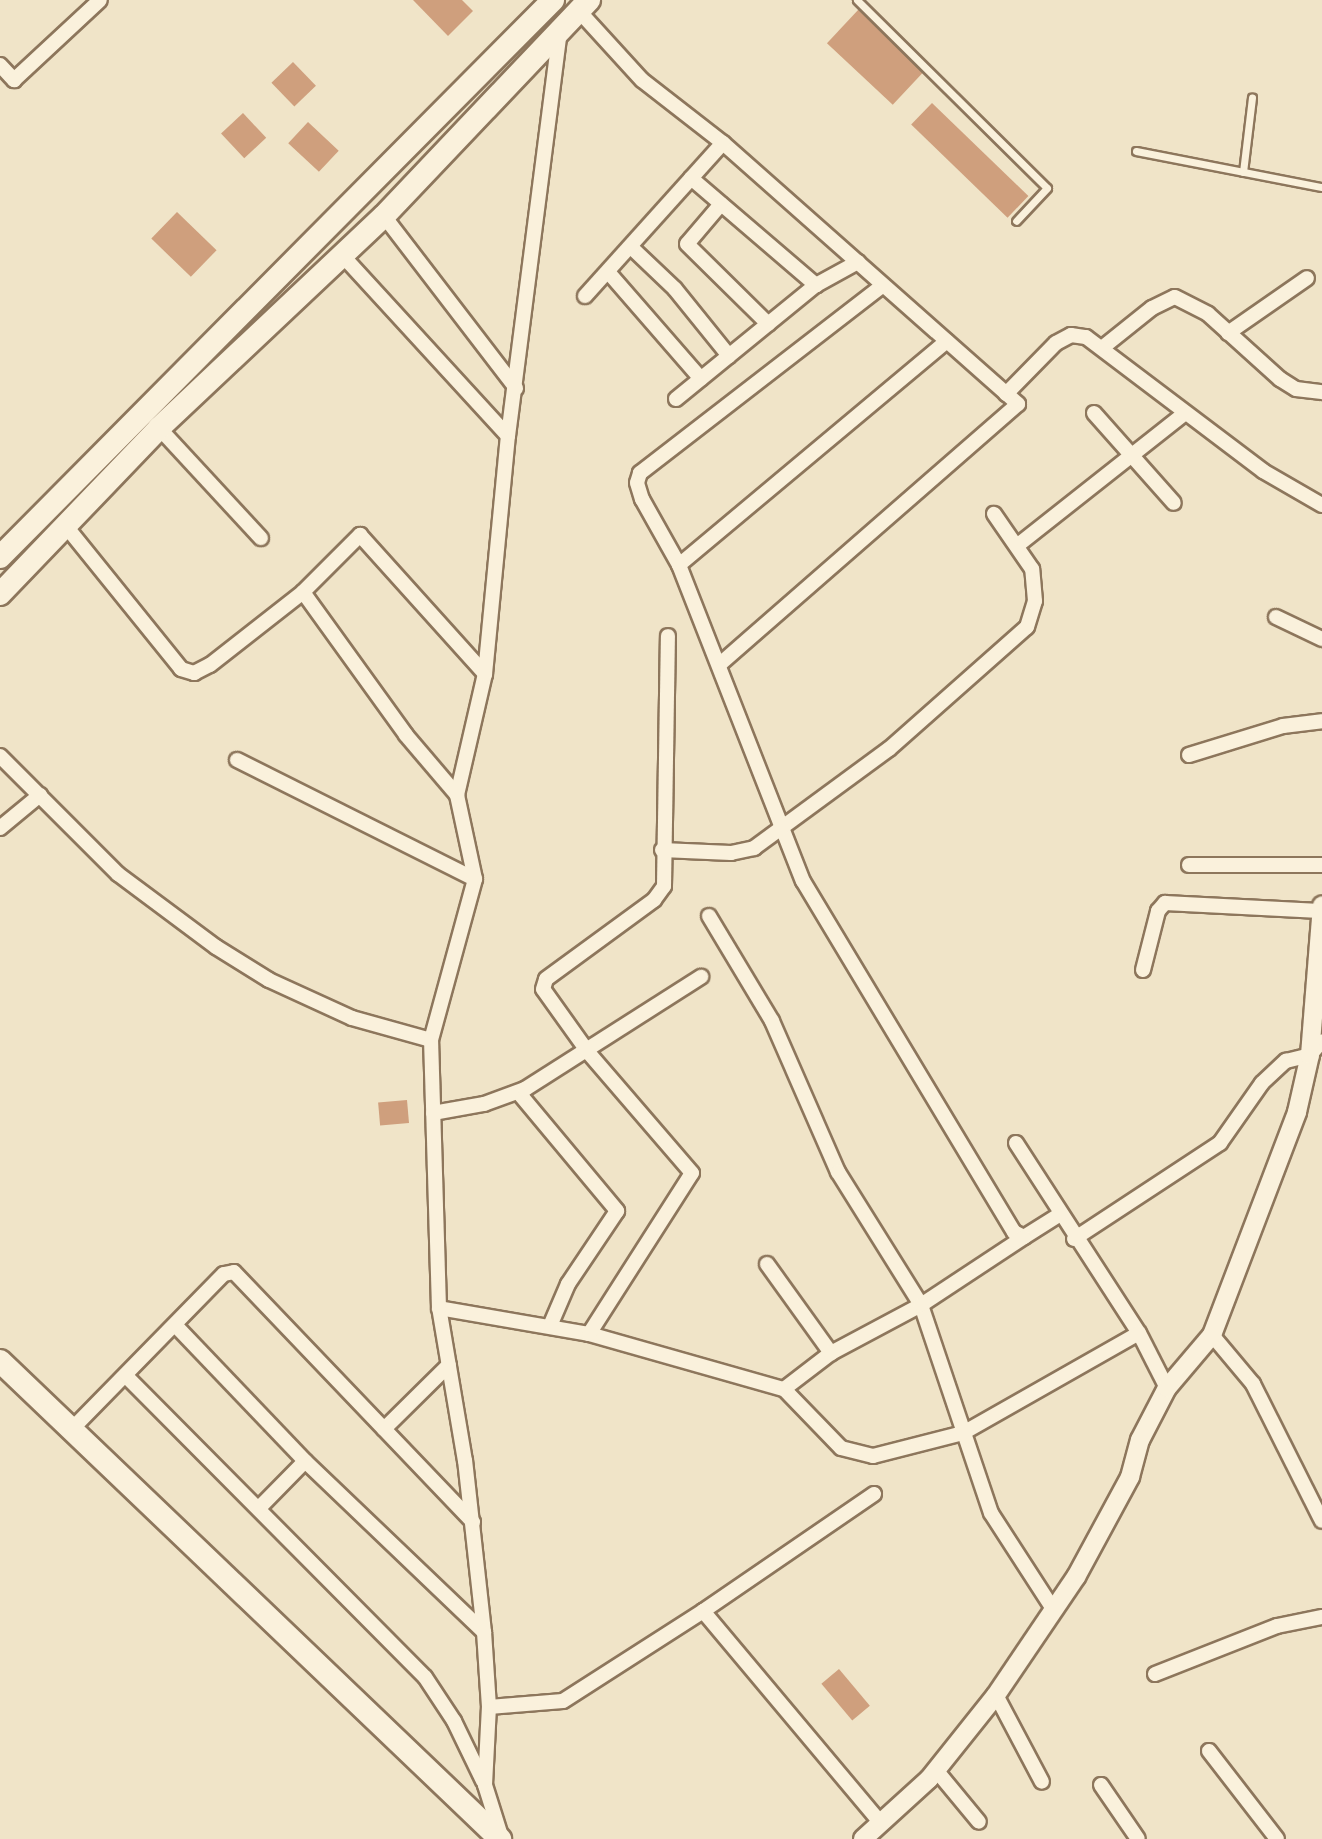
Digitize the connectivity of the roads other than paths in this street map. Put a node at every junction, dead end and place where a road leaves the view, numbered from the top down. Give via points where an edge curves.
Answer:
1 (100, 0) edge
2 (553, 0) edge
3 (857, 0) edge
4 (584, 6) edge
5 (560, 29) junction
6 (0, 65) edge
7 (1252, 98) dead end
8 (723, 143) junction
9 (1136, 151) dead end
10 (1243, 172) junction
11 (691, 178) junction
12 (1322, 187) edge
13 (721, 204) junction
14 (384, 216) junction
15 (1016, 221) dead end
16 (632, 248) junction
17 (343, 256) junction
18 (858, 262) junction
19 (609, 273) junction
20 (1307, 278) dead end
21 (816, 285) junction
22 (882, 286) junction
23 (585, 296) dead end
24 (768, 324) junction
25 (1228, 333) junction
26 (947, 341) junction
27 (1102, 348) junction
28 (729, 356) junction
29 (701, 379) junction
30 (516, 388) junction
31 (1322, 392) edge
32 (1006, 394) junction
33 (676, 399) dead end
34 (1094, 413) dead end
35 (1184, 414) junction
36 (159, 428) junction
37 (508, 436) junction
38 (1132, 456) junction
39 (1174, 503) dead end
40 (1322, 505) edge
41 (994, 514) dead end
42 (65, 525) junction
43 (261, 538) dead end
44 (1018, 545) junction
45 (0, 557) edge
46 (679, 565) junction
47 (303, 592) junction
48 (0, 594) edge
49 (1276, 617) dead end
50 (668, 636) dead end
51 (1322, 639) edge
52 (720, 664) junction
53 (485, 674) junction
54 (1322, 721) edge
55 (1189, 755) dead end
56 (0, 756) edge
57 (237, 760) dead end
58 (40, 795) junction
59 (457, 795) junction
60 (0, 828) edge
61 (780, 828) junction
62 (662, 850) junction
63 (1189, 865) dead end
64 (1322, 865) edge
65 (475, 879) junction
66 (1321, 908) edge
67 (709, 916) dead end
68 (1143, 970) dead end
69 (701, 977) dead end
70 (431, 1040) junction
71 (1316, 1048) edge
72 (588, 1052) junction
73 (518, 1092) junction
74 (433, 1113) junction
75 (1016, 1143) dead end
76 (1059, 1215) junction
77 (1024, 1237) junction
78 (1074, 1239) junction
79 (767, 1264) dead end
80 (921, 1305) junction
81 (439, 1308) junction
82 (176, 1326) junction
83 (550, 1326) junction
84 (1139, 1333) junction
85 (589, 1334) junction
86 (1212, 1335) junction
87 (831, 1353) junction
88 (0, 1361) edge
89 (449, 1365) junction
90 (126, 1376) junction
91 (1167, 1388) junction
92 (784, 1389) junction
93 (72, 1429) junction
94 (384, 1429) junction
95 (963, 1433) junction
96 (305, 1461) junction
97 (874, 1494) dead end
98 (260, 1507) junction
99 (1322, 1521) edge
100 (473, 1522) junction
101 (1053, 1609) junction
102 (703, 1611) junction
103 (1322, 1617) edge
104 (484, 1632) junction
105 (1155, 1674) dead end
106 (996, 1695) junction
107 (489, 1707) junction
108 (1209, 1751) dead end
109 (936, 1770) junction
110 (1042, 1782) dead end
111 (485, 1785) junction
112 (1101, 1785) dead end
113 (879, 1821) junction
114 (979, 1822) dead end
115 (501, 1839) edge
116 (863, 1839) edge
117 (1138, 1839) edge
118 (1277, 1839) edge

1 - 6 street via 14,80
2 - 45 main road
3 - 15 lane via 1047,188
4 - 5 main road
4 - 8 street via 642,80
5 - 14 main road
5 - 30 street
7 - 10 lane
8 - 11 street
8 - 18 street
9 - 10 lane
10 - 12 lane
11 - 13 street
11 - 16 street
13 - 21 street
13 - 24 street via 687,244
14 - 17 main road
14 - 30 street
16 - 19 street
16 - 28 street via 675,289
17 - 36 main road
17 - 37 street
18 - 21 street
18 - 22 street
19 - 23 street
19 - 29 street
20 - 25 street
21 - 24 street
22 - 26 street
22 - 46 street via 640,473 642,499
24 - 28 street
25 - 27 street via 1192,302 1168,297
25 - 31 street via 1280,379 1296,389
26 - 32 street
26 - 46 street
27 - 32 street via 1071,335
27 - 35 street
28 - 29 street
29 - 33 street
30 - 37 street
32 - 52 street via 1018,404
34 - 38 street
35 - 38 street
35 - 40 street via 1263,471
36 - 42 main road
36 - 43 street
37 - 53 street
38 - 39 street
38 - 44 street
41 - 44 street
42 - 47 street via 181,669 194,673
42 - 48 main road
44 - 61 street via 1035,587 1027,627 889,749
46 - 52 street
47 - 53 street via 360,535
47 - 59 street via 406,735
49 - 51 street
50 - 62 street
52 - 61 street
53 - 59 street
54 - 55 street via 1283,726
56 - 58 street
57 - 65 street
58 - 60 street
58 - 70 street via 118,874 229,955 352,1018
59 - 65 street
61 - 62 street via 743,852
61 - 77 street via 803,881 1014,1232
62 - 72 street via 660,895 546,979 547,997
63 - 64 street
65 - 70 street
66 - 68 street via 1165,903 1158,911
66 - 71 street
67 - 80 street via 772,1021 838,1172
69 - 72 street
70 - 74 street
71 - 78 street via 1286,1061 1262,1083 1220,1143
71 - 86 street
72 - 73 street
72 - 85 street via 692,1173
73 - 74 street
73 - 83 street via 617,1211 568,1284
74 - 81 street
75 - 76 street
76 - 77 street
76 - 78 street
77 - 80 street
78 - 84 street
79 - 87 street
80 - 87 street
80 - 95 street
81 - 83 street
81 - 89 street
82 - 90 street
82 - 94 street via 224,1274 234,1272
82 - 96 street
83 - 85 street
84 - 91 street
84 - 95 street
85 - 92 street
86 - 91 street
86 - 99 street via 1253,1384
87 - 92 street
88 - 93 main road
89 - 94 street
89 - 100 street
90 - 93 street
90 - 98 street
91 - 101 street via 1140,1440 1130,1477
92 - 95 street via 841,1448 873,1456
93 - 115 main road
94 - 100 street
95 - 101 street via 991,1513
96 - 98 street
96 - 104 street
97 - 102 street
98 - 111 street via 437,1691
100 - 104 street
101 - 106 street
102 - 107 street via 563,1701
102 - 113 street
103 - 105 street via 1277,1626
104 - 107 street
106 - 109 street
106 - 110 street
107 - 111 street
108 - 118 street
109 - 113 street
109 - 114 street
111 - 115 street
112 - 117 street
113 - 116 street

